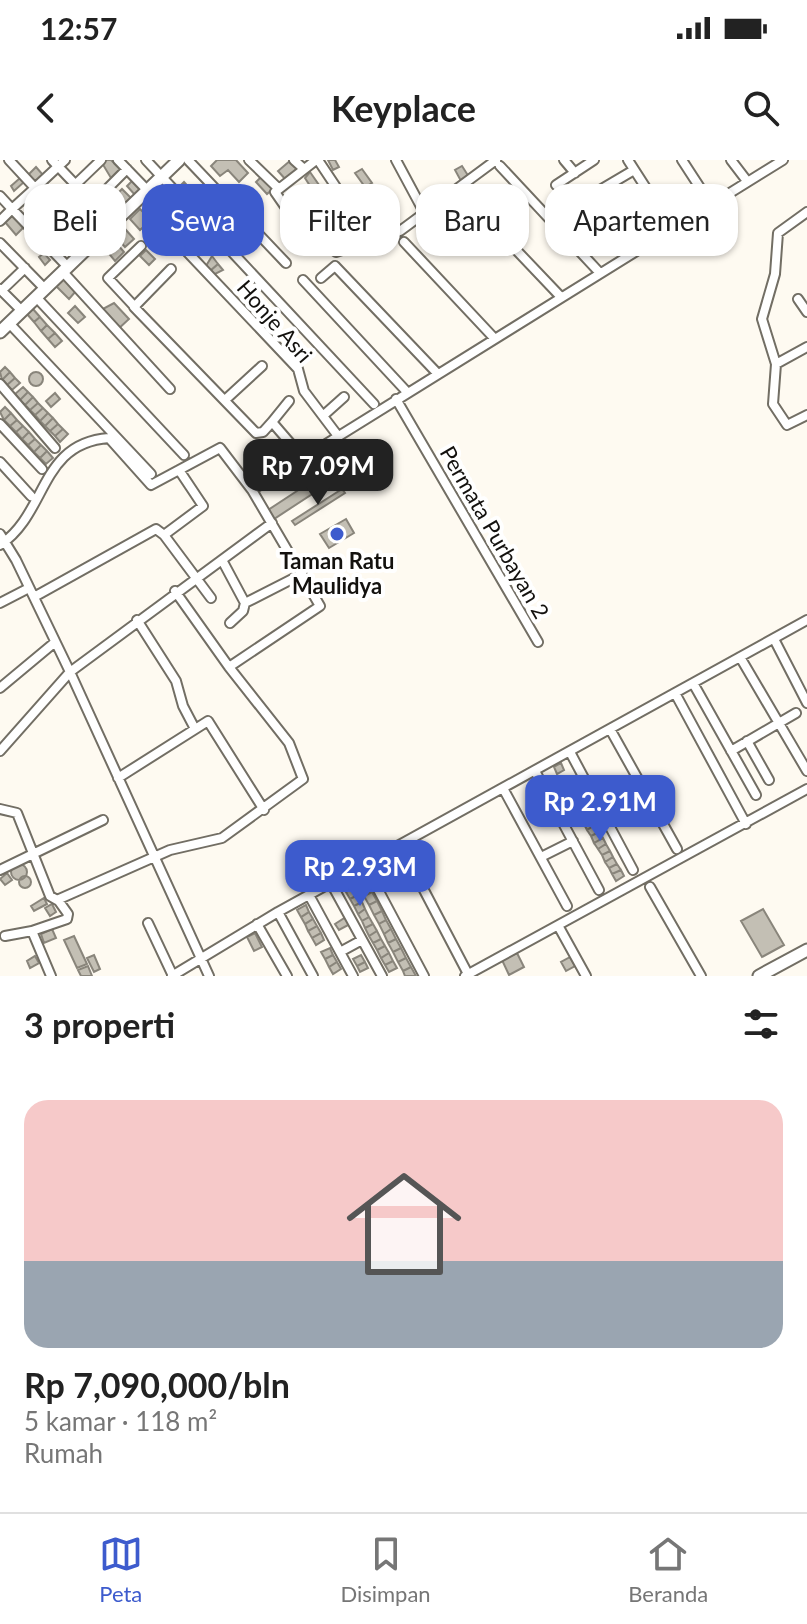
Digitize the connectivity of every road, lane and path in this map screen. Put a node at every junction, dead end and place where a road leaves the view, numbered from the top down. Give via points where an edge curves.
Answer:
1 (9, 160) edge
2 (101, 160) edge
3 (118, 160) edge
4 (146, 160) edge
5 (178, 160) edge
6 (188, 160) edge
7 (249, 160) edge
8 (294, 160) edge
9 (317, 160) edge
10 (396, 160) edge
11 (564, 160) edge
12 (594, 160) edge
13 (628, 160) edge
14 (682, 160) edge
15 (731, 160) edge
16 (783, 160) edge
17 (58, 162) edge
18 (498, 163) edge
19 (127, 169) junction
20 (304, 169) junction
21 (634, 170) junction
22 (575, 173) junction
23 (162, 178) junction
24 (747, 181) junction
25 (31, 184) edge
26 (39, 184) edge
27 (74, 184) edge
28 (76, 184) edge
29 (112, 184) edge
30 (156, 184) edge
31 (334, 184) edge
32 (468, 184) edge
33 (558, 184) edge
34 (610, 184) edge
35 (644, 184) edge
36 (698, 184) edge
37 (142, 185) edge
38 (738, 186) edge
39 (279, 189) junction
40 (0, 196) edge
41 (142, 197) edge
42 (416, 197) edge
43 (24, 198) edge
44 (280, 200) edge
45 (12, 209) junction
46 (126, 212) edge
47 (807, 212) edge
48 (0, 221) edge
49 (404, 242) dead end
50 (141, 246) dead end
51 (2, 249) edge
52 (80, 256) edge
53 (191, 256) edge
54 (522, 256) edge
55 (625, 256) edge
56 (286, 263) dead end
57 (25, 268) junction
58 (171, 269) dead end
59 (65, 270) junction
60 (599, 272) junction
61 (321, 278) dead end
62 (303, 280) dead end
63 (1, 289) edge
64 (41, 293) junction
65 (560, 296) junction
66 (798, 299) dead end
67 (134, 306) junction
68 (22, 311) junction
69 (807, 312) edge
70 (4, 328) edge
71 (494, 338) junction
72 (807, 347) edge
73 (776, 364) junction
74 (262, 366) dead end
75 (437, 373) junction
76 (0, 384) edge
77 (170, 389) dead end
78 (407, 392) junction
79 (344, 397) dead end
80 (396, 399) junction
81 (225, 400) junction
82 (289, 401) dead end
83 (374, 404) dead end
84 (325, 414) junction
85 (807, 415) edge
86 (272, 422) junction
87 (0, 424) edge
88 (338, 436) junction
89 (55, 448) dead end
90 (184, 455) dead end
91 (303, 458) junction
92 (0, 462) edge
93 (42, 469) dead end
94 (179, 470) junction
95 (151, 474) dead end
96 (252, 490) junction
97 (31, 496) dead end
98 (272, 523) junction
99 (164, 535) junction
100 (2, 540) edge
101 (222, 560) junction
102 (302, 574) junction
103 (197, 577) junction
104 (175, 591) junction
105 (31, 592) junction
106 (211, 598) dead end
107 (0, 603) edge
108 (245, 603) junction
109 (137, 620) junction
110 (230, 623) dead end
111 (806, 623) edge
112 (774, 639) junction
113 (538, 642) dead end
114 (54, 643) junction
115 (740, 657) junction
116 (229, 667) junction
117 (70, 672) junction
118 (693, 683) junction
119 (0, 688) edge
120 (675, 693) junction
121 (807, 703) edge
122 (796, 713) dead end
123 (778, 723) junction
124 (194, 727) junction
125 (610, 729) junction
126 (747, 741) junction
127 (1, 747) edge
128 (731, 751) junction
129 (570, 752) junction
130 (535, 771) junction
131 (807, 771) edge
132 (118, 778) junction
133 (769, 780) dead end
134 (807, 789) edge
135 (504, 790) junction
136 (756, 795) dead end
137 (0, 809) edge
138 (264, 810) junction
139 (103, 820) dead end
140 (746, 824) junction
141 (573, 841) junction
142 (677, 849) dead end
143 (404, 852) dead end
144 (32, 854) junction
145 (154, 857) junction
146 (541, 857) junction
147 (365, 865) junction
148 (0, 870) edge
149 (633, 870) dead end
150 (331, 883) junction
151 (650, 887) dead end
152 (599, 890) dead end
153 (309, 895) junction
154 (58, 900) junction
155 (567, 906) dead end
156 (278, 912) junction
157 (148, 923) dead end
158 (257, 924) junction
159 (560, 929) dead end
160 (32, 931) junction
161 (5, 936) dead end
162 (362, 940) junction
163 (807, 950) edge
164 (340, 952) junction
165 (200, 958) junction
166 (467, 975) edge
167 (51, 976) edge
168 (172, 976) edge
169 (209, 976) edge
170 (287, 976) edge
171 (313, 976) edge
172 (353, 976) edge
173 (382, 976) edge
174 (424, 976) edge
175 (586, 976) edge
176 (701, 976) edge
177 (759, 976) edge

1 - 25 street
2 - 28 street
3 - 19 street
4 - 23 street
5 - 23 main road
6 - 56 street
7 - 39 street
8 - 20 street
9 - 20 street
9 - 31 street
10 - 42 street
11 - 22 street
12 - 22 street
13 - 21 street
14 - 36 street
15 - 24 street
16 - 24 street
17 - 26 street
17 - 27 street
18 - 32 street
18 - 60 street
19 - 29 street
19 - 37 street
20 - 39 street
21 - 34 street
21 - 35 street
22 - 33 street
23 - 30 main road
23 - 83 street
24 - 38 street
39 - 44 street
40 - 45 street
41 - 46 main road
43 - 45 street
45 - 48 street
45 - 59 street
47 - 73 street via 777,236 775,274 762,314
49 - 71 street
50 - 67 street via 108,278
51 - 57 street
52 - 59 main road
53 - 84 street, Honje Asri via 298,369 304,391
54 - 65 street
55 - 60 street
57 - 63 street
57 - 64 street
58 - 67 street
59 - 64 main road
59 - 77 street
60 - 65 street
61 - 75 street via 335,266
62 - 78 street
63 - 68 street
64 - 68 main road
64 - 90 street
65 - 71 street
66 - 69 street
67 - 81 street
68 - 70 main road
70 - 95 street
71 - 75 street
72 - 73 street
73 - 85 street via 772,394 778,416 790,425
74 - 81 street
75 - 78 street
76 - 89 street
78 - 80 street
79 - 84 street
80 - 88 street
80 - 113 street, Permata Purbayan 2
81 - 86 street via 256,433
82 - 86 street
84 - 88 street, Honje Asri
86 - 91 street
87 - 93 street
88 - 91 street
91 - 96 street
92 - 97 street
94 - 96 street via 220,448
94 - 99 street via 203,506
94 - 100 street via 147,484 108,438 65,453 29,512
96 - 98 street
98 - 101 street
98 - 102 street
99 - 103 street
99 - 105 street via 149,531
100 - 105 street
101 - 103 street
101 - 108 street
102 - 108 street
102 - 116 street via 320,608
103 - 104 street
103 - 106 street
104 - 109 street
104 - 116 street
105 - 107 street
105 - 114 street
108 - 110 street
109 - 117 street
109 - 124 street via 176,681
111 - 112 street
112 - 115 street
112 - 121 street
114 - 117 street
114 - 119 street
115 - 118 street
115 - 123 street
116 - 138 street via 300,765 302,783
117 - 127 street
117 - 132 street
118 - 120 street
118 - 128 street
120 - 125 street
120 - 140 street
122 - 123 street
123 - 126 street
123 - 131 street
124 - 132 street
124 - 138 street via 210,722
125 - 129 street
125 - 142 street
126 - 128 street
126 - 133 street
128 - 136 street
129 - 130 street
129 - 149 street
130 - 135 street
130 - 141 street
132 - 145 street
134 - 140 street
135 - 146 street
135 - 147 street
137 - 144 street via 17,813
138 - 145 street via 214,842
139 - 144 street
140 - 166 street
141 - 146 street
141 - 152 street
143 - 166 street
144 - 148 street
144 - 154 street via 50,896
145 - 154 street
145 - 165 street
146 - 155 street
147 - 150 street
147 - 174 street
150 - 153 street
150 - 162 street
151 - 176 street
153 - 156 street
153 - 164 street
154 - 160 street via 68,917
156 - 158 street
156 - 171 street
157 - 168 street
158 - 165 street
158 - 170 street
159 - 175 street
160 - 161 street
160 - 167 street
162 - 164 street
162 - 173 street
163 - 177 main road
164 - 172 street
165 - 168 street
165 - 169 street

